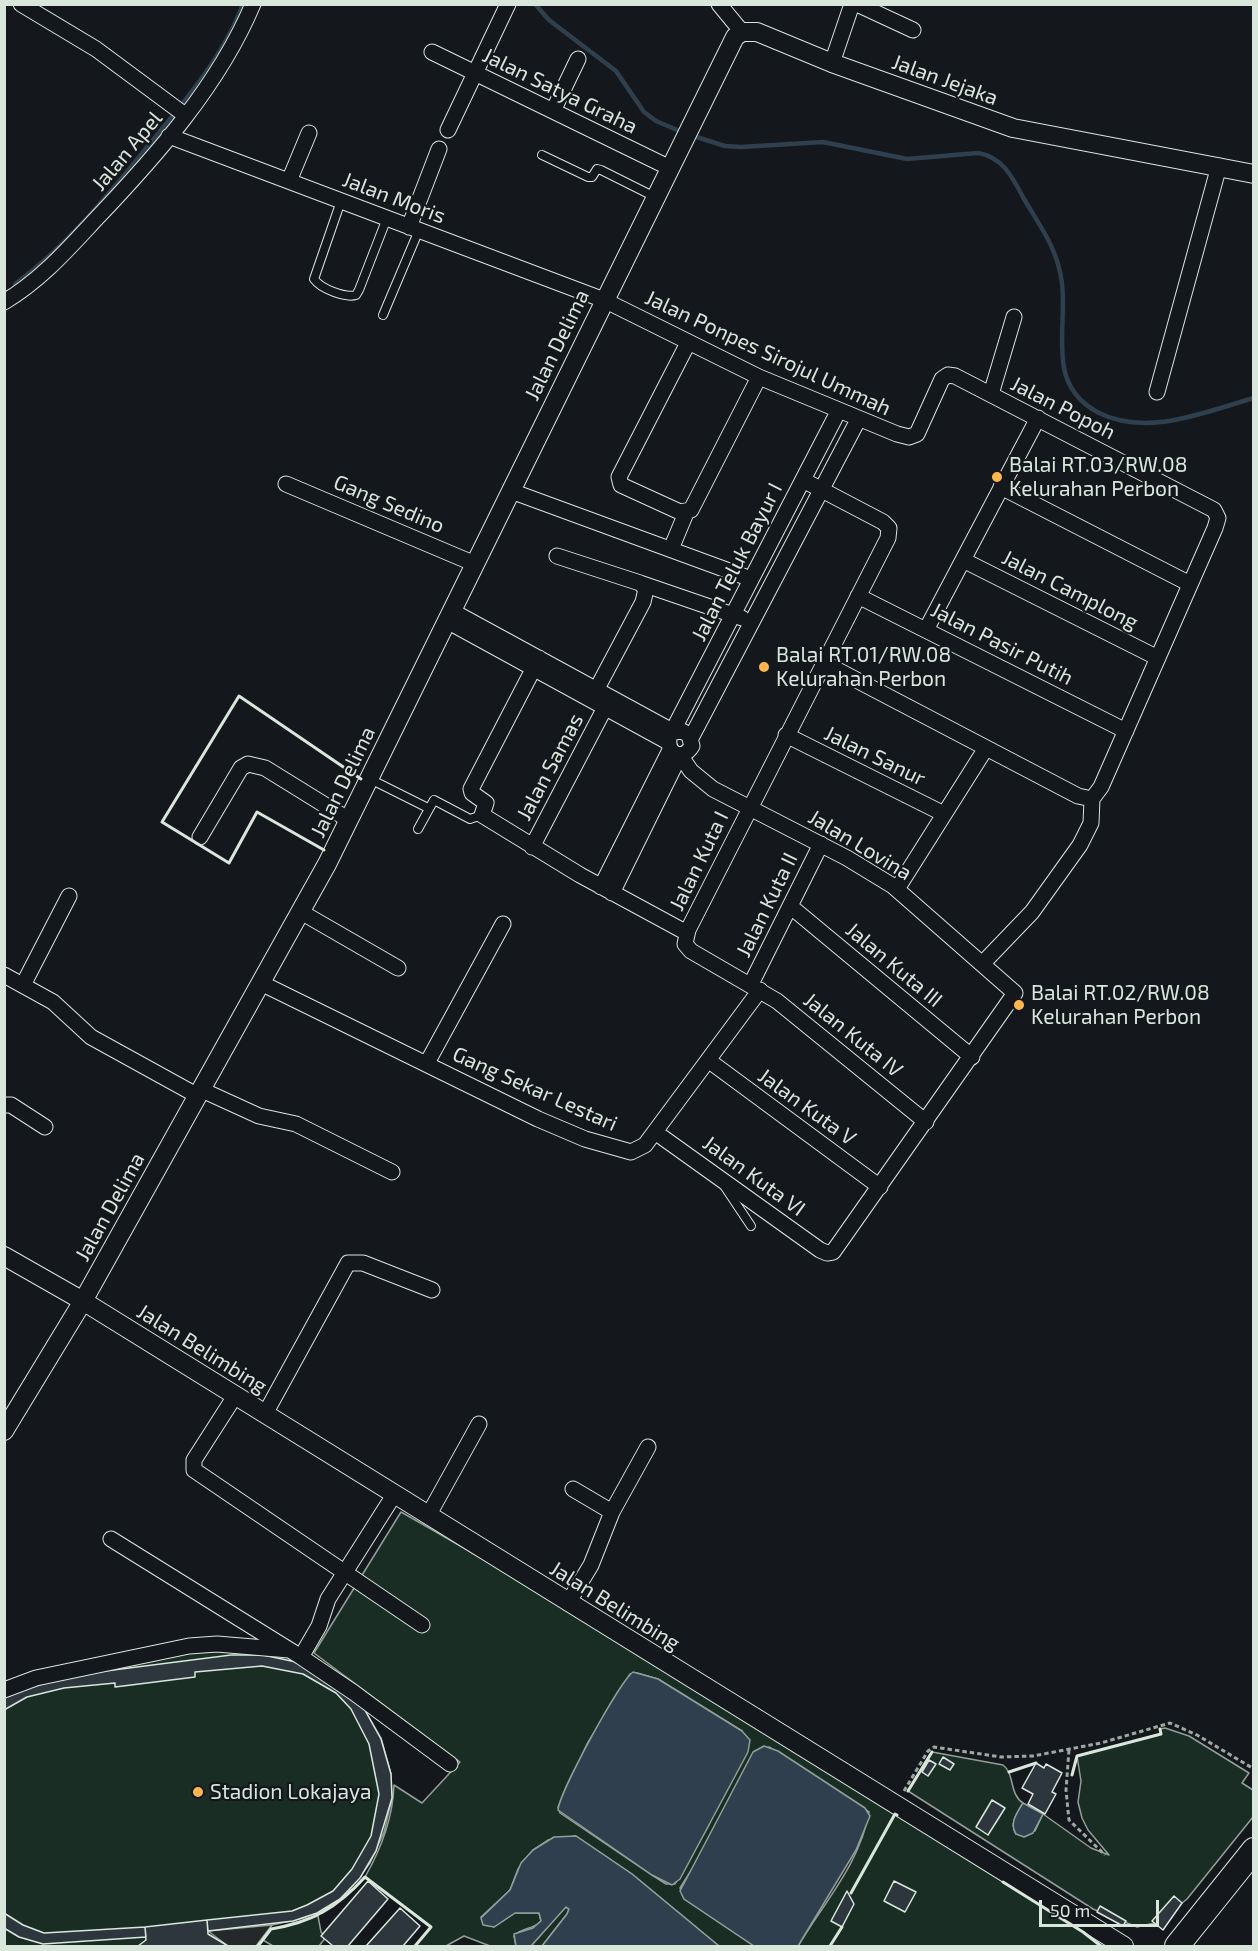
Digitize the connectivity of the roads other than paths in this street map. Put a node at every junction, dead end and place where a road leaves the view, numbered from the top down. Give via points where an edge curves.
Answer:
1 (21, 4) edge
2 (253, 4) edge
3 (508, 4) edge
4 (719, 4) edge
5 (852, 4) edge
6 (857, 4) edge
7 (914, 30) dead end
8 (742, 32) junction
9 (432, 52) dead end
10 (578, 59) dead end
11 (832, 63) junction
12 (476, 73) junction
13 (179, 110) junction
14 (553, 111) junction
15 (448, 130) dead end
16 (309, 133) dead end
17 (169, 136) junction
18 (439, 149) dead end
19 (542, 155) dead end
20 (1219, 166) junction
21 (669, 168) junction
22 (1254, 174) edge
23 (289, 181) junction
24 (655, 196) junction
25 (341, 201) junction
26 (387, 218) junction
27 (414, 229) junction
28 (8, 294) edge
29 (604, 300) junction
30 (383, 315) dead end
31 (1014, 317) dead end
32 (688, 343) junction
33 (951, 375) joint
34 (759, 377) junction
35 (1157, 392) dead end
36 (991, 394) junction
37 (838, 412) junction
38 (1038, 418) junction
39 (858, 420) junction
40 (803, 480) junction
41 (286, 484) dead end
42 (1001, 487) junction
43 (821, 489) junction
44 (511, 491) junction
45 (689, 510) junction
46 (671, 549) junction
47 (765, 552) junction
48 (557, 556) dead end
49 (963, 560) junction
50 (783, 561) junction
51 (475, 564) junction
52 (751, 579) junction
53 (640, 583) junction
54 (1190, 584) junction
55 (858, 596) junction
56 (733, 613) junction
57 (450, 616) junction
58 (750, 622) junction
59 (927, 628) junction
60 (1158, 658) junction
61 (536, 663) junction
62 (824, 663) junction
63 (594, 694) junction
64 (608, 702) junction
65 (1126, 731) junction
66 (786, 735) junction
67 (673, 745) junction
68 (986, 748) junction
69 (370, 779) junction
70 (1092, 799) junction
71 (428, 808) junction
72 (749, 808) junction
73 (944, 814) junction
74 (482, 815) junction
75 (349, 820) junction
76 (418, 829) dead end
77 (200, 837) dead end
78 (820, 844) junction
79 (532, 847) junction
80 (897, 889) junction
81 (606, 890) junction
82 (69, 896) dead end
83 (790, 906) junction
84 (301, 912) junction
85 (502, 924) dead end
86 (687, 933) junction
87 (983, 963) junction
88 (398, 968) dead end
89 (4, 975) edge
90 (261, 983) junction
91 (23, 985) junction
92 (756, 987) junction
93 (972, 1057) junction
94 (708, 1060) junction
95 (427, 1063) junction
96 (200, 1093) junction
97 (4, 1105) edge
98 (926, 1122) junction
99 (45, 1127) dead end
100 (655, 1132) junction
101 (392, 1172) dead end
102 (718, 1176) junction
103 (880, 1187) junction
104 (751, 1226) dead end
105 (4, 1256) edge
106 (432, 1290) dead end
107 (83, 1301) junction
108 (235, 1396) junction
109 (265, 1414) junction
110 (479, 1424) dead end
111 (4, 1431) edge
112 (648, 1447) dead end
113 (573, 1489) dead end
114 (394, 1495) junction
115 (612, 1512) junction
116 (428, 1516) junction
117 (111, 1539) dead end
118 (345, 1573) junction
119 (568, 1603) junction
120 (422, 1625) dead end
121 (296, 1654) junction
122 (4, 1690) edge
123 (450, 1764) dead end
124 (1254, 1850) edge
125 (1124, 1947) edge
126 (1177, 1947) edge

1 - 13 street via 73,33
2 - 13 street, Jalan Apel via 230,52
3 - 12 street
4 - 8 street
5 - 11 street
6 - 7 street
8 - 11 street, Jalan Jejaka via 757,32
8 - 21 street, Jalan Delima via 731,43
9 - 12 street, Jalan Satya Graha
10 - 14 street
11 - 20 street, Jalan Jejaka via 1013,128
12 - 14 street, Jalan Satya Graha
12 - 15 street
13 - 17 street, Jalan Apel
14 - 21 street, Jalan Satya Graha
16 - 23 street
17 - 23 street, Jalan Moris
17 - 28 street, Jalan Apel via 51,266
18 - 27 street
19 - 24 lane via 588,177 601,170
20 - 22 street, Jalan Jejaka
20 - 35 street
21 - 24 street, Jalan Delima
23 - 25 street, Jalan Moris
24 - 29 street, Jalan Delima
25 - 26 street, Jalan Moris
25 - 26 lane via 314,279 347,296 356,295 359,290
26 - 27 street, Jalan Moris
27 - 29 street, Jalan Moris
27 - 30 lane
29 - 32 street, Jalan Ponpes Sirojul Ummah
29 - 44 street, Jalan Delima
31 - 36 street
32 - 34 street, Jalan Ponpes Sirojul Ummah
32 - 45 street via 619,477 621,485
33 - 36 street, Jalan Popoh
33 - 39 street, Jalan Ponpes Sirojul Ummah via 941,381 915,435 904,437
34 - 37 street, Jalan Ponpes Sirojul Ummah
34 - 45 street
36 - 38 street, Jalan Popoh
37 - 39 street, Jalan Ponpes Sirojul Ummah
37 - 40 street, Jalan Teluk Bayur I
38 - 42 street
38 - 54 street, Jalan Popoh via 1217,515
39 - 43 street, Jalan Teluk Bayur I
40 - 43 street
40 - 47 street, Jalan Teluk Bayur I
41 - 51 street, Gang Sedino
42 - 49 street
42 - 54 street
43 - 50 street, Jalan Teluk Bayur I
43 - 55 street, Jalan Kuta I via 889,528 886,543
44 - 46 street
44 - 51 street, Jalan Delima
45 - 46 street
46 - 52 street
47 - 50 street
47 - 52 street, Jalan Teluk Bayur I
48 - 53 street
49 - 59 street
49 - 60 street, Jalan Camplong
50 - 58 street, Jalan Teluk Bayur I
51 - 57 street, Jalan Delima
52 - 56 street, Jalan Teluk Bayur I
53 - 56 street
53 - 63 street via 646,589 645,598
54 - 60 street
55 - 59 street, Jalan Pasir Putih
55 - 62 street, Jalan Kuta I
56 - 58 street
56 - 67 street, Jalan Teluk Bayur I
57 - 61 street
57 - 69 street, Jalan Delima
58 - 67 street, Jalan Teluk Bayur I via 691,738 686,732
59 - 65 street, Jalan Pasir Putih
60 - 65 street
61 - 63 street
61 - 74 street via 471,789 486,803
62 - 66 street, Jalan Kuta I
62 - 68 street
63 - 64 street
64 - 67 street
64 - 79 street, Jalan Samas
65 - 70 street
66 - 72 street, Jalan Kuta I
66 - 73 street, Jalan Sanur
67 - 72 street, Jalan Lovina via 705,783
67 - 81 street, Jalan Teluk Bayur I
68 - 70 street via 1078,796
68 - 73 street
69 - 71 lane
69 - 75 street, Jalan Delima
70 - 87 street via 1091,823 1080,845 1032,912
71 - 74 lane via 438,800 470,819
71 - 76 lane
72 - 78 street, Jalan Lovina
72 - 86 street, Jalan Kuta I
73 - 80 street
74 - 79 street
75 - 77 street via 264,768 248,764 241,768
75 - 84 street, Jalan Delima
78 - 80 street, Jalan Lovina
78 - 83 street, Jalan Kuta II
79 - 81 street
80 - 87 street, Jalan Lovina
81 - 86 street
82 - 91 street
83 - 92 street, Jalan Kuta II
83 - 93 street, Jalan Kuta III
84 - 88 street
84 - 90 street, Jalan Delima
85 - 95 street, Gang Sekar Lestari
86 - 92 street, Jalan Kuta IV via 687,948
87 - 93 street, Jalan Lovina via 1015,990
89 - 91 street
90 - 95 street, Gang Sekar Lestari
90 - 96 street, Jalan Delima
91 - 96 street via 62,1008 91,1037
92 - 94 street, Jalan Kuta II
92 - 98 street, Jalan Kuta IV via 804,1021
93 - 98 street
94 - 100 street, Jalan Kuta II
94 - 103 street, Jalan Kuta V
95 - 100 street, Gang Sekar Lestari via 538,1119 610,1147 635,1151
96 - 101 street via 259,1116 296,1124
96 - 107 street, Jalan Delima
97 - 99 street
98 - 103 street
100 - 102 street, Jalan Kuta VI
102 - 103 street, Jalan Kuta VI via 829,1253 837,1248
102 - 104 lane
105 - 107 street, Jalan Belimbing
106 - 109 street via 363,1263 348,1263
107 - 108 street, Jalan Belimbing
107 - 111 street, Jalan Delima
108 - 109 street, Jalan Belimbing
108 - 118 street via 194,1460 194,1470
109 - 114 street, Jalan Belimbing
110 - 116 street
112 - 115 street
113 - 115 street
114 - 116 street, Jalan Belimbing
114 - 118 street
115 - 119 street via 591,1566
116 - 119 street, Jalan Belimbing
117 - 121 street
118 - 120 street
118 - 121 street via 328,1599 319,1626
119 - 125 street, Jalan Belimbing
121 - 122 street via 217,1644 189,1646 36,1678
121 - 123 street
124 - 126 highway

